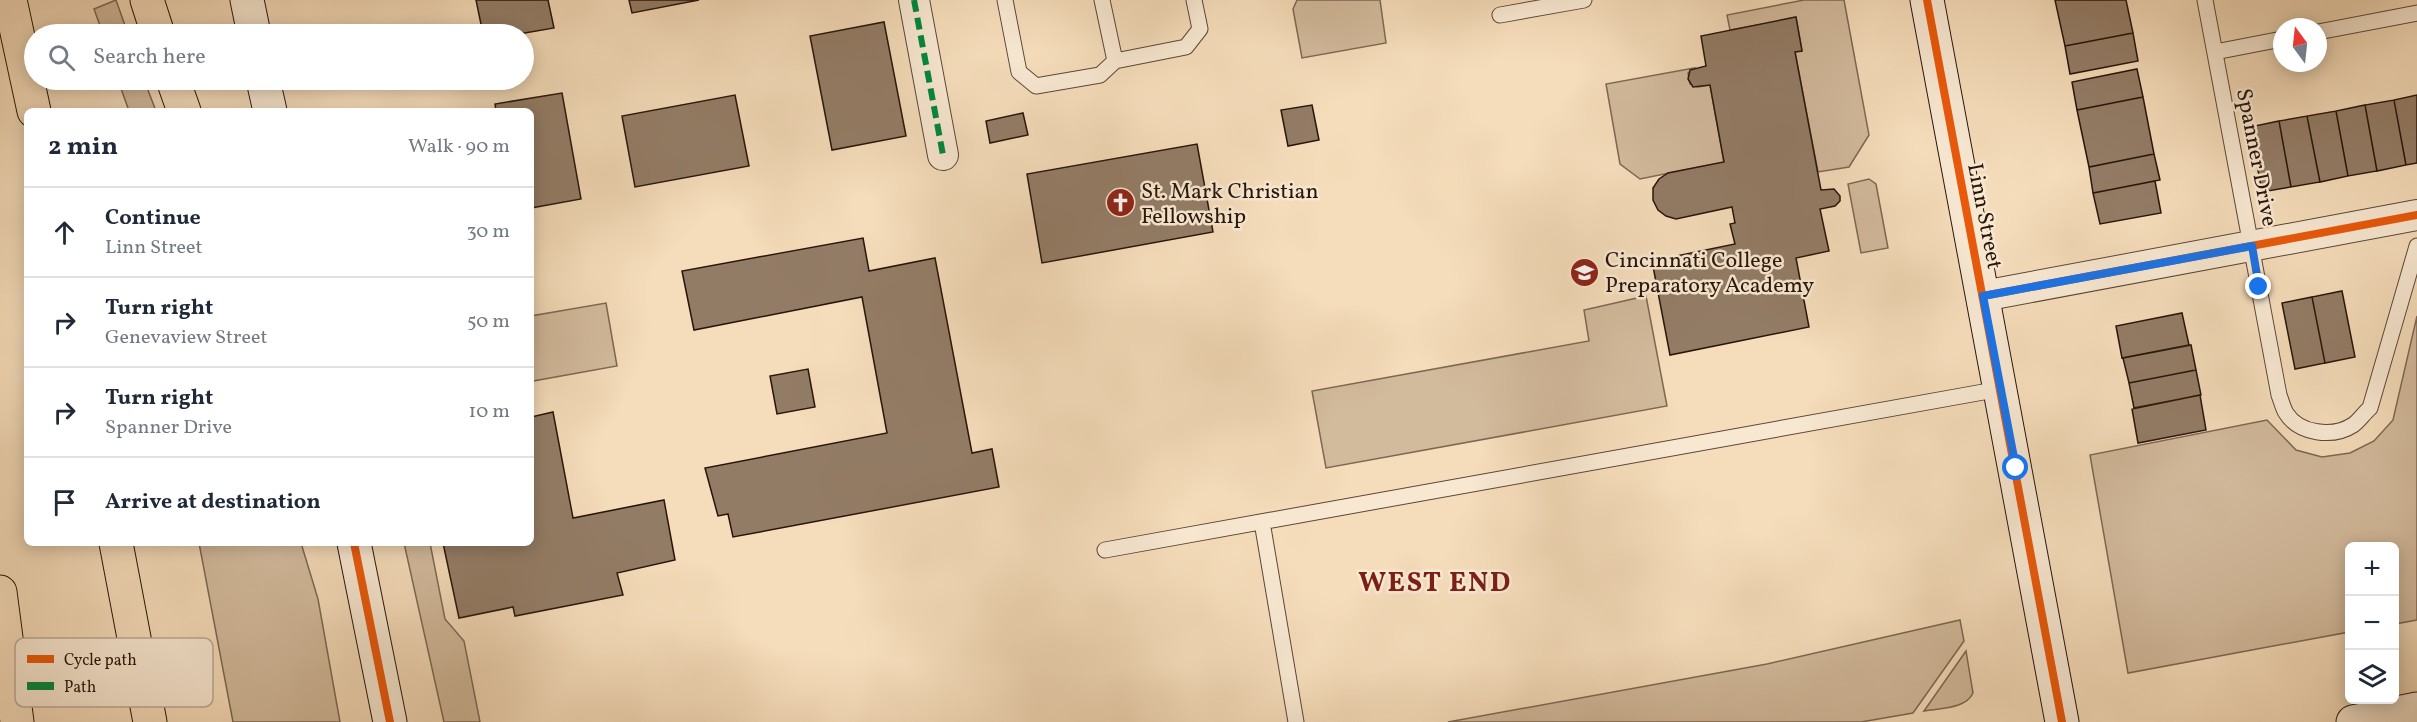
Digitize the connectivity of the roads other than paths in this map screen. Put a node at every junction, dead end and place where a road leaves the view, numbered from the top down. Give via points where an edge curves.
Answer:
1 (10, 0) edge
2 (147, 0) edge
3 (247, 0) edge
4 (914, 0) edge
5 (1005, 0) edge
6 (1102, 0) edge
7 (1194, 0) edge
8 (1584, 0) edge
9 (1927, 0) edge
10 (2205, 0) edge
11 (2417, 13) edge
12 (1500, 15) dead end
13 (155, 24) edge
14 (252, 24) edge
15 (2327, 30) edge
16 (2273, 41) edge
17 (2215, 52) junction
18 (1114, 61) junction
19 (24, 65) edge
20 (29, 90) edge
21 (177, 90) edge
22 (265, 90) edge
23 (33, 108) edge
24 (183, 108) edge
25 (269, 108) edge
26 (943, 155) dead end
27 (2417, 215) edge
28 (2252, 246) junction
29 (2417, 246) edge
30 (1983, 296) junction
31 (2000, 389) junction
32 (1262, 522) junction
33 (117, 546) edge
34 (355, 546) edge
35 (1105, 550) dead end
36 (0, 592) edge
37 (134, 638) edge
38 (15, 707) edge
39 (15, 707) edge
40 (147, 707) edge
41 (2417, 709) edge
42 (17, 722) edge
43 (150, 722) edge
44 (390, 722) edge
45 (1296, 722) edge
46 (2062, 722) edge
47 (2354, 722) edge

1 - 19 highway
2 - 13 highway
3 - 14 street
4 - 26 street
5 - 18 lane via 1019,72 1036,86 1100,75
6 - 18 lane
7 - 18 lane via 1200,29 1186,47
8 - 12 lane
9 - 30 street, Linn Street
10 - 17 lane, Spanner Drive
11 - 15 lane
16 - 17 lane
17 - 28 lane, Spanner Drive
20 - 23 highway
21 - 24 highway
22 - 25 street
27 - 28 street
28 - 29 lane, Spanner Drive via 2286,413 2297,424 2332,433 2353,425 2370,408
28 - 30 street
30 - 31 street, Linn Street
31 - 32 lane
31 - 46 street, Linn Street
32 - 35 lane
32 - 45 lane
33 - 37 highway
34 - 44 street
36 - 38 highway
39 - 42 highway
40 - 43 highway
41 - 47 street

